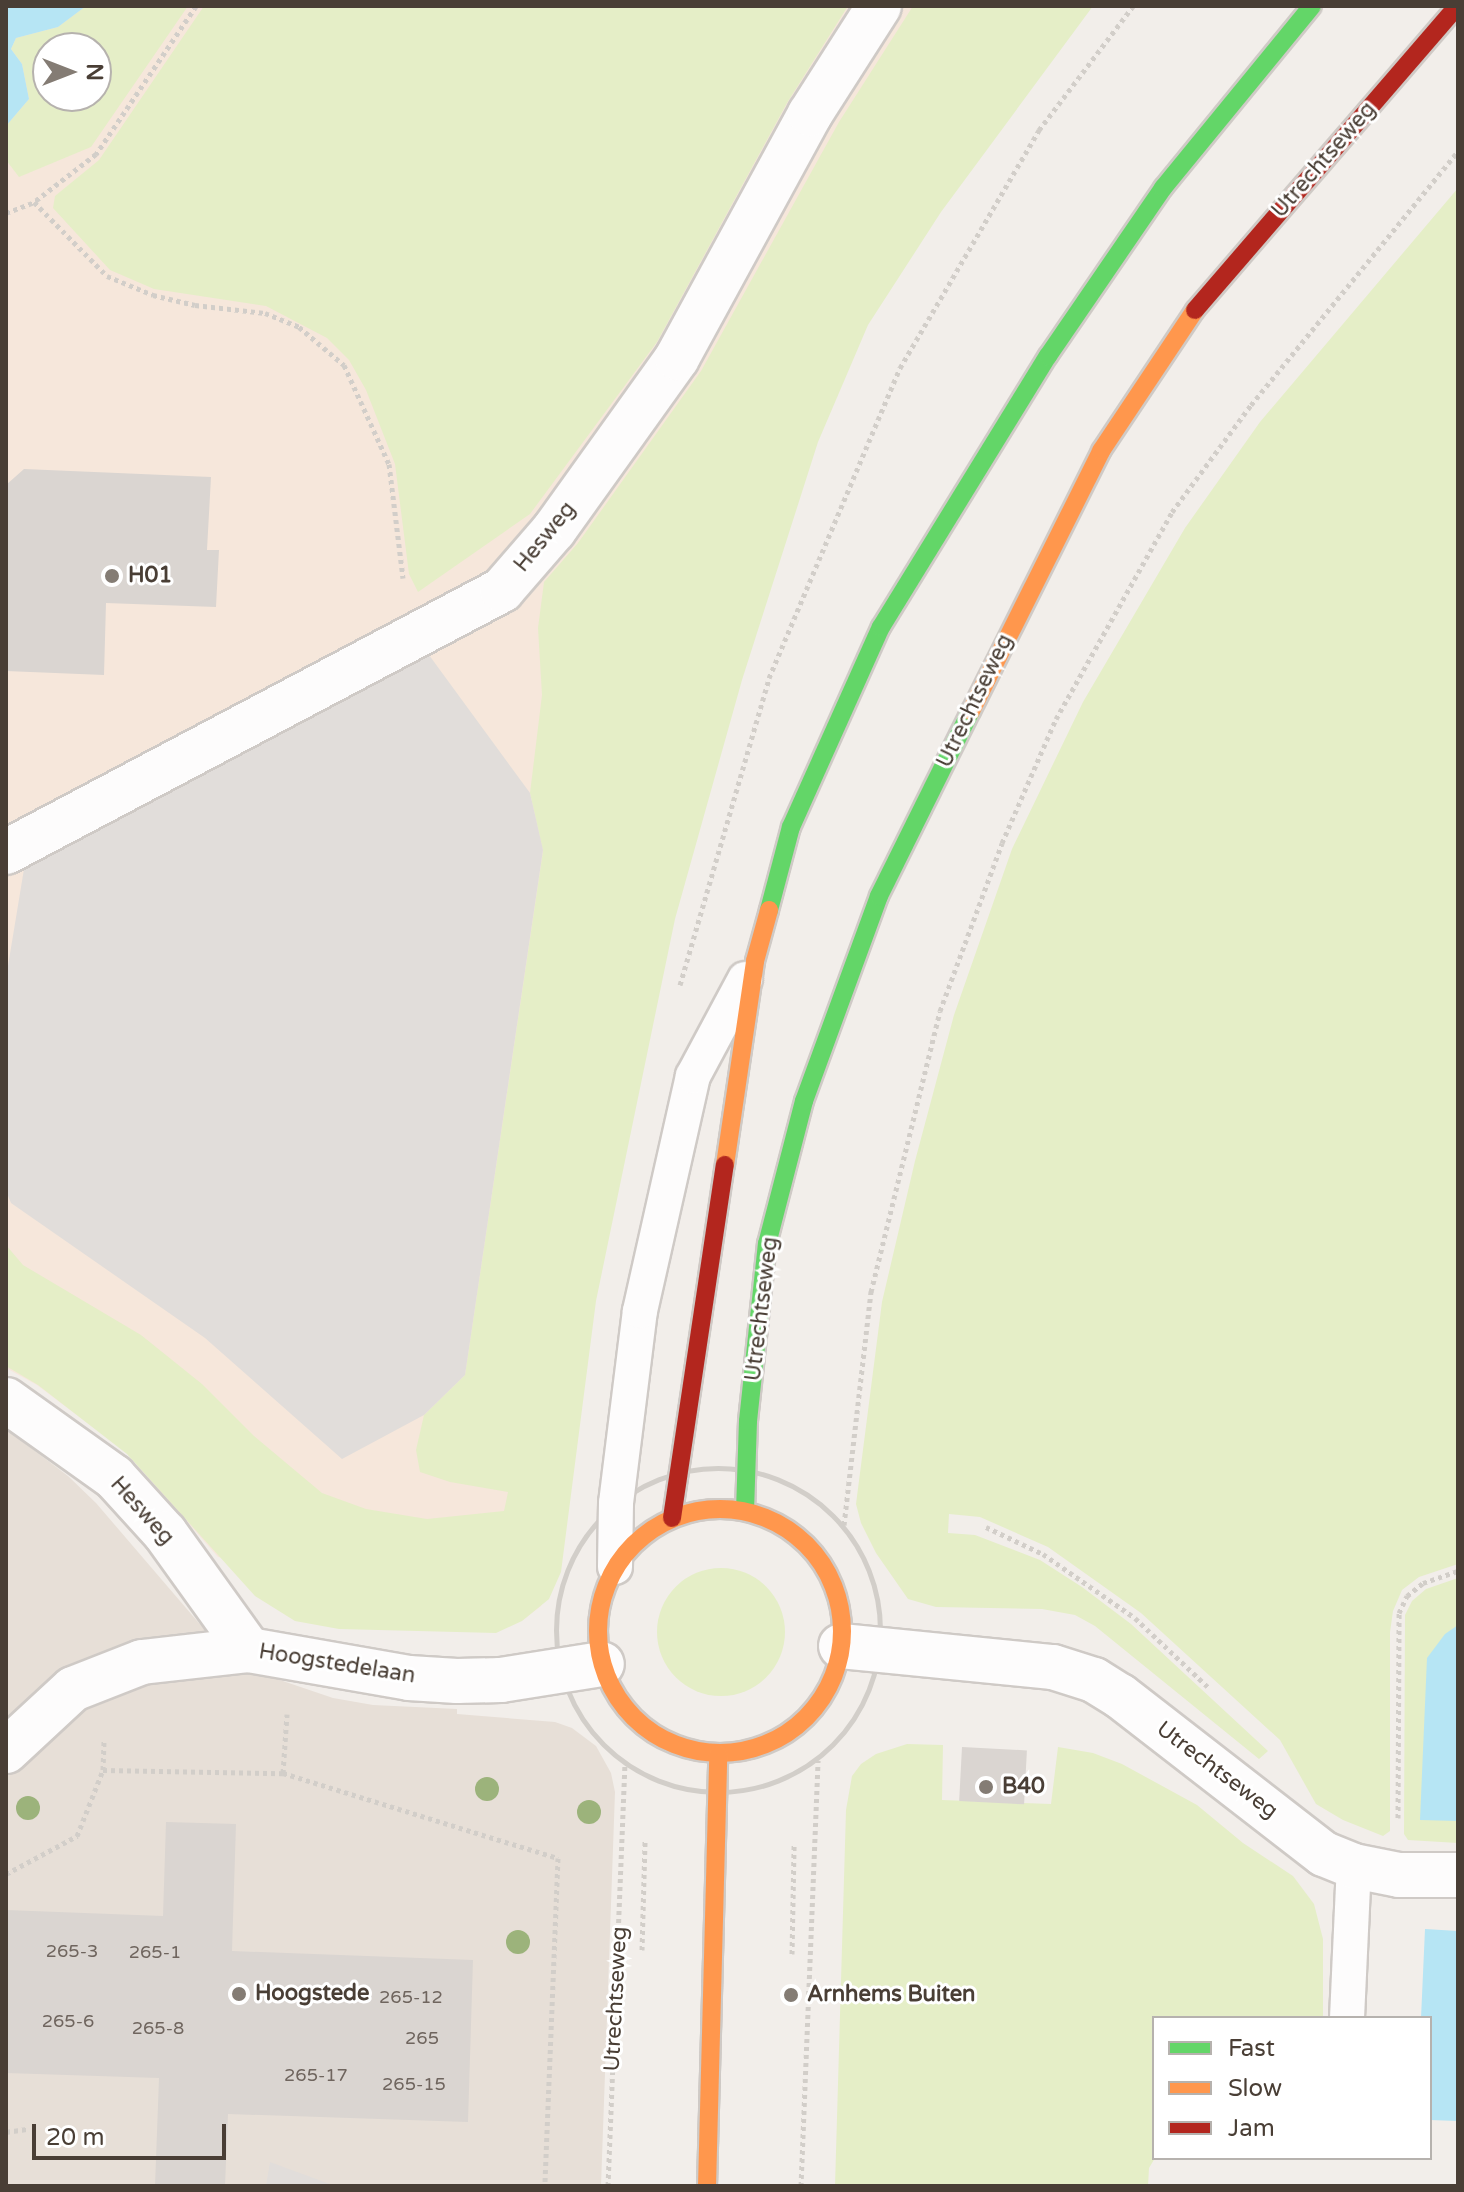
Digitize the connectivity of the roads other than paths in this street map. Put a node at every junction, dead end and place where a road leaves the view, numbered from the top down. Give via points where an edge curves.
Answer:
1 (879, 6) edge
2 (1312, 6) edge
3 (1457, 6) edge
4 (6, 852) edge
5 (755, 961) junction
6 (6, 1400) edge
7 (745, 1511) junction
8 (672, 1518) junction
9 (615, 1567) junction
10 (861, 1648) junction
11 (249, 1650) junction
12 (582, 1668) junction
13 (6, 1751) edge
14 (718, 1754) junction
15 (1354, 1866) junction
16 (1458, 1875) edge
17 (1347, 2016) edge
18 (707, 2186) edge

1 - 4 street, Hesweg via 810,114 677,358 554,530 502,590
2 - 5 main road via 1163,188 1048,356 881,627 791,827
3 - 7 main road, Utrechtseweg via 1196,309 1101,451 879,896 804,1101 767,1244
5 - 8 main road
5 - 9 lane via 693,1076 640,1311 616,1503
6 - 11 street, Hesweg via 114,1477 165,1533
7 - 8 main road via 696,1511
7 - 10 main road via 770,1519 811,1549
8 - 9 main road via 640,1538
9 - 12 main road
10 - 14 main road via 813,1711 753,1750
10 - 15 street, Utrechtseweg via 1053,1667 1094,1680 1324,1854
11 - 12 street, Hoogstedelaan via 409,1678 501,1680
11 - 13 street, Hoogstedelaan via 142,1662 73,1689
12 - 14 main road via 658,1738 687,1750
14 - 18 main road
15 - 16 street, Utrechtseweg via 1399,1875
15 - 17 lane

